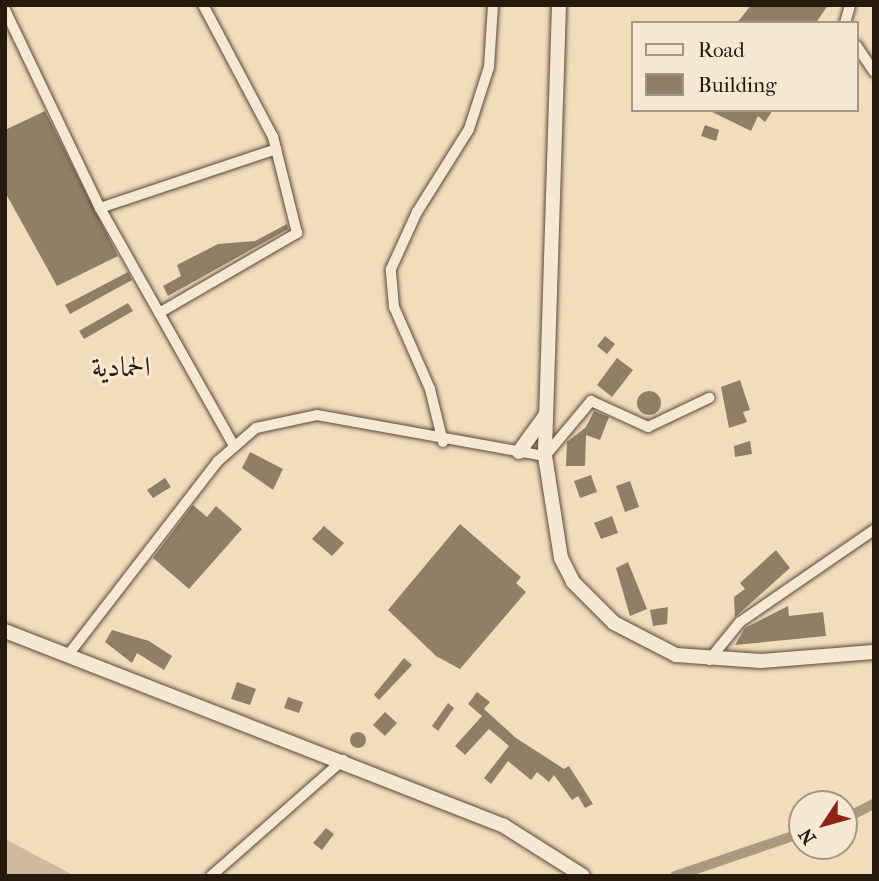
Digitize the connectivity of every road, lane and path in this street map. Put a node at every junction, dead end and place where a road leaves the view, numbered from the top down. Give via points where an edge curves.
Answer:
1 (203, 5) edge
2 (493, 5) edge
3 (559, 5) edge
4 (5, 10) edge
5 (858, 48) edge
6 (874, 72) edge
7 (276, 149) junction
8 (100, 208) junction
9 (159, 313) junction
10 (709, 398) dead end
11 (547, 412) junction
12 (443, 442) junction
13 (233, 444) junction
14 (519, 452) junction
15 (545, 456) junction
16 (874, 530) edge
17 (5, 631) edge
18 (874, 652) edge
19 (68, 655) junction
20 (708, 660) junction
21 (343, 760) junction
22 (211, 876) edge
23 (583, 876) edge

1 - 7 street
2 - 12 street via 489,67 469,129 417,212 391,269 394,307 429,389
3 - 11 main road
4 - 8 street
5 - 6 street
7 - 8 street
7 - 9 street via 296,238
8 - 9 street
9 - 13 street
10 - 15 street via 648,427 591,401
11 - 14 main road
11 - 15 main road
12 - 13 street via 317,415 277,419
12 - 14 street
13 - 19 street
14 - 15 street
15 - 20 main road via 557,540 573,582 636,638 676,656
16 - 20 street via 740,622
17 - 19 main road
18 - 20 main road
19 - 21 main road
21 - 22 street
21 - 23 main road via 504,825

